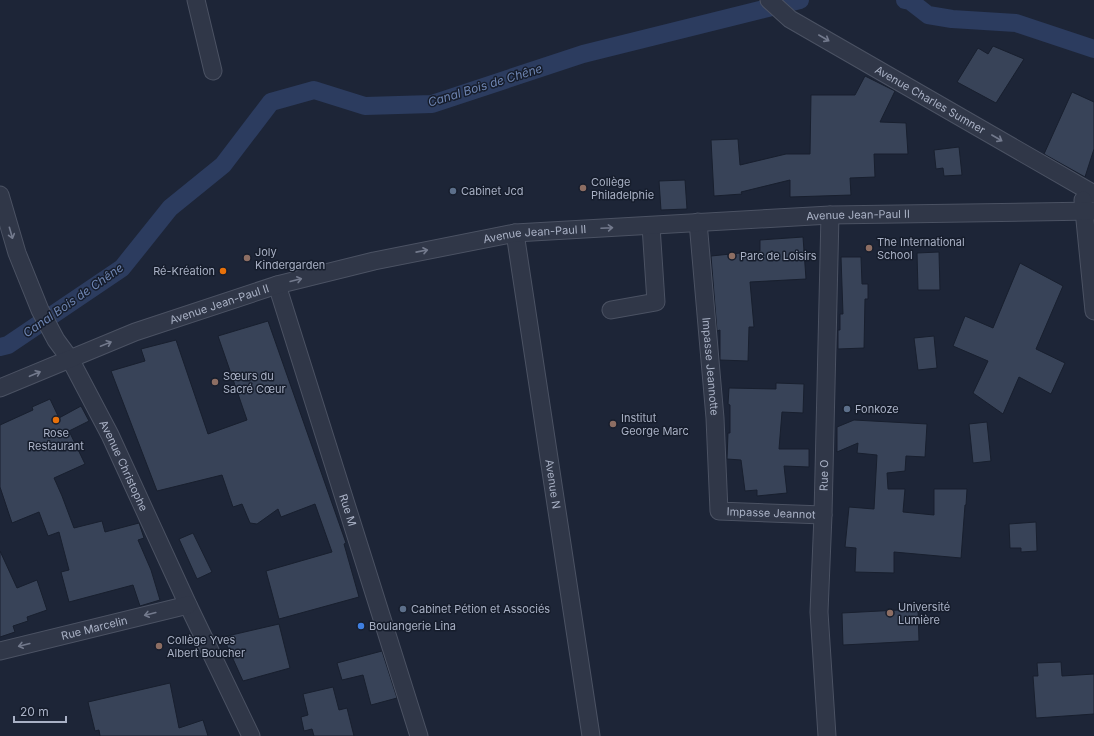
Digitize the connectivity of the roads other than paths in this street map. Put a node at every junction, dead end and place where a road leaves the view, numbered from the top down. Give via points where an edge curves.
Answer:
1 (196, 0) edge
2 (769, 0) edge
3 (213, 71) dead end
4 (1087, 190) edge
5 (0, 195) edge
6 (1089, 211) edge
7 (830, 215) junction
8 (698, 222) junction
9 (651, 226) junction
10 (515, 233) junction
11 (277, 285) junction
12 (611, 310) dead end
13 (1094, 311) edge
14 (70, 359) junction
15 (0, 388) edge
16 (719, 511) joint
17 (823, 515) junction
18 (188, 605) junction
19 (0, 651) edge
20 (250, 736) edge
21 (419, 736) edge
22 (591, 736) edge
23 (827, 736) edge

1 - 3 street
2 -> 4 street, Avenue Charles Sumner via 790,19
4 - 6 street
5 -> 14 street, Avenue Christophe via 17,253 40,310 56,340
6 - 7 street, Avenue Jean-Paul II
6 - 13 street
7 - 8 street, Avenue Jean-Paul II
7 - 17 street, Rue O
8 - 9 street, Avenue Jean-Paul II
8 - 16 street, Impasse Jeannotte via 715,418
10 -> 9 street, Avenue Jean-Paul II
9 - 12 street via 656,302
11 -> 10 street, Avenue Jean-Paul II via 374,260
10 - 22 street, Avenue N
14 -> 11 street, Avenue Jean-Paul II via 135,332
11 - 21 street, Rue M
15 -> 14 street, Avenue Jean-Paul II
14 - 18 street, Avenue Christophe via 110,435
16 - 17 street, Impasse Jeannot
17 - 23 street, Rue O via 818,612
18 -> 19 street, Rue Marcelin
18 - 20 street, Avenue Christophe

